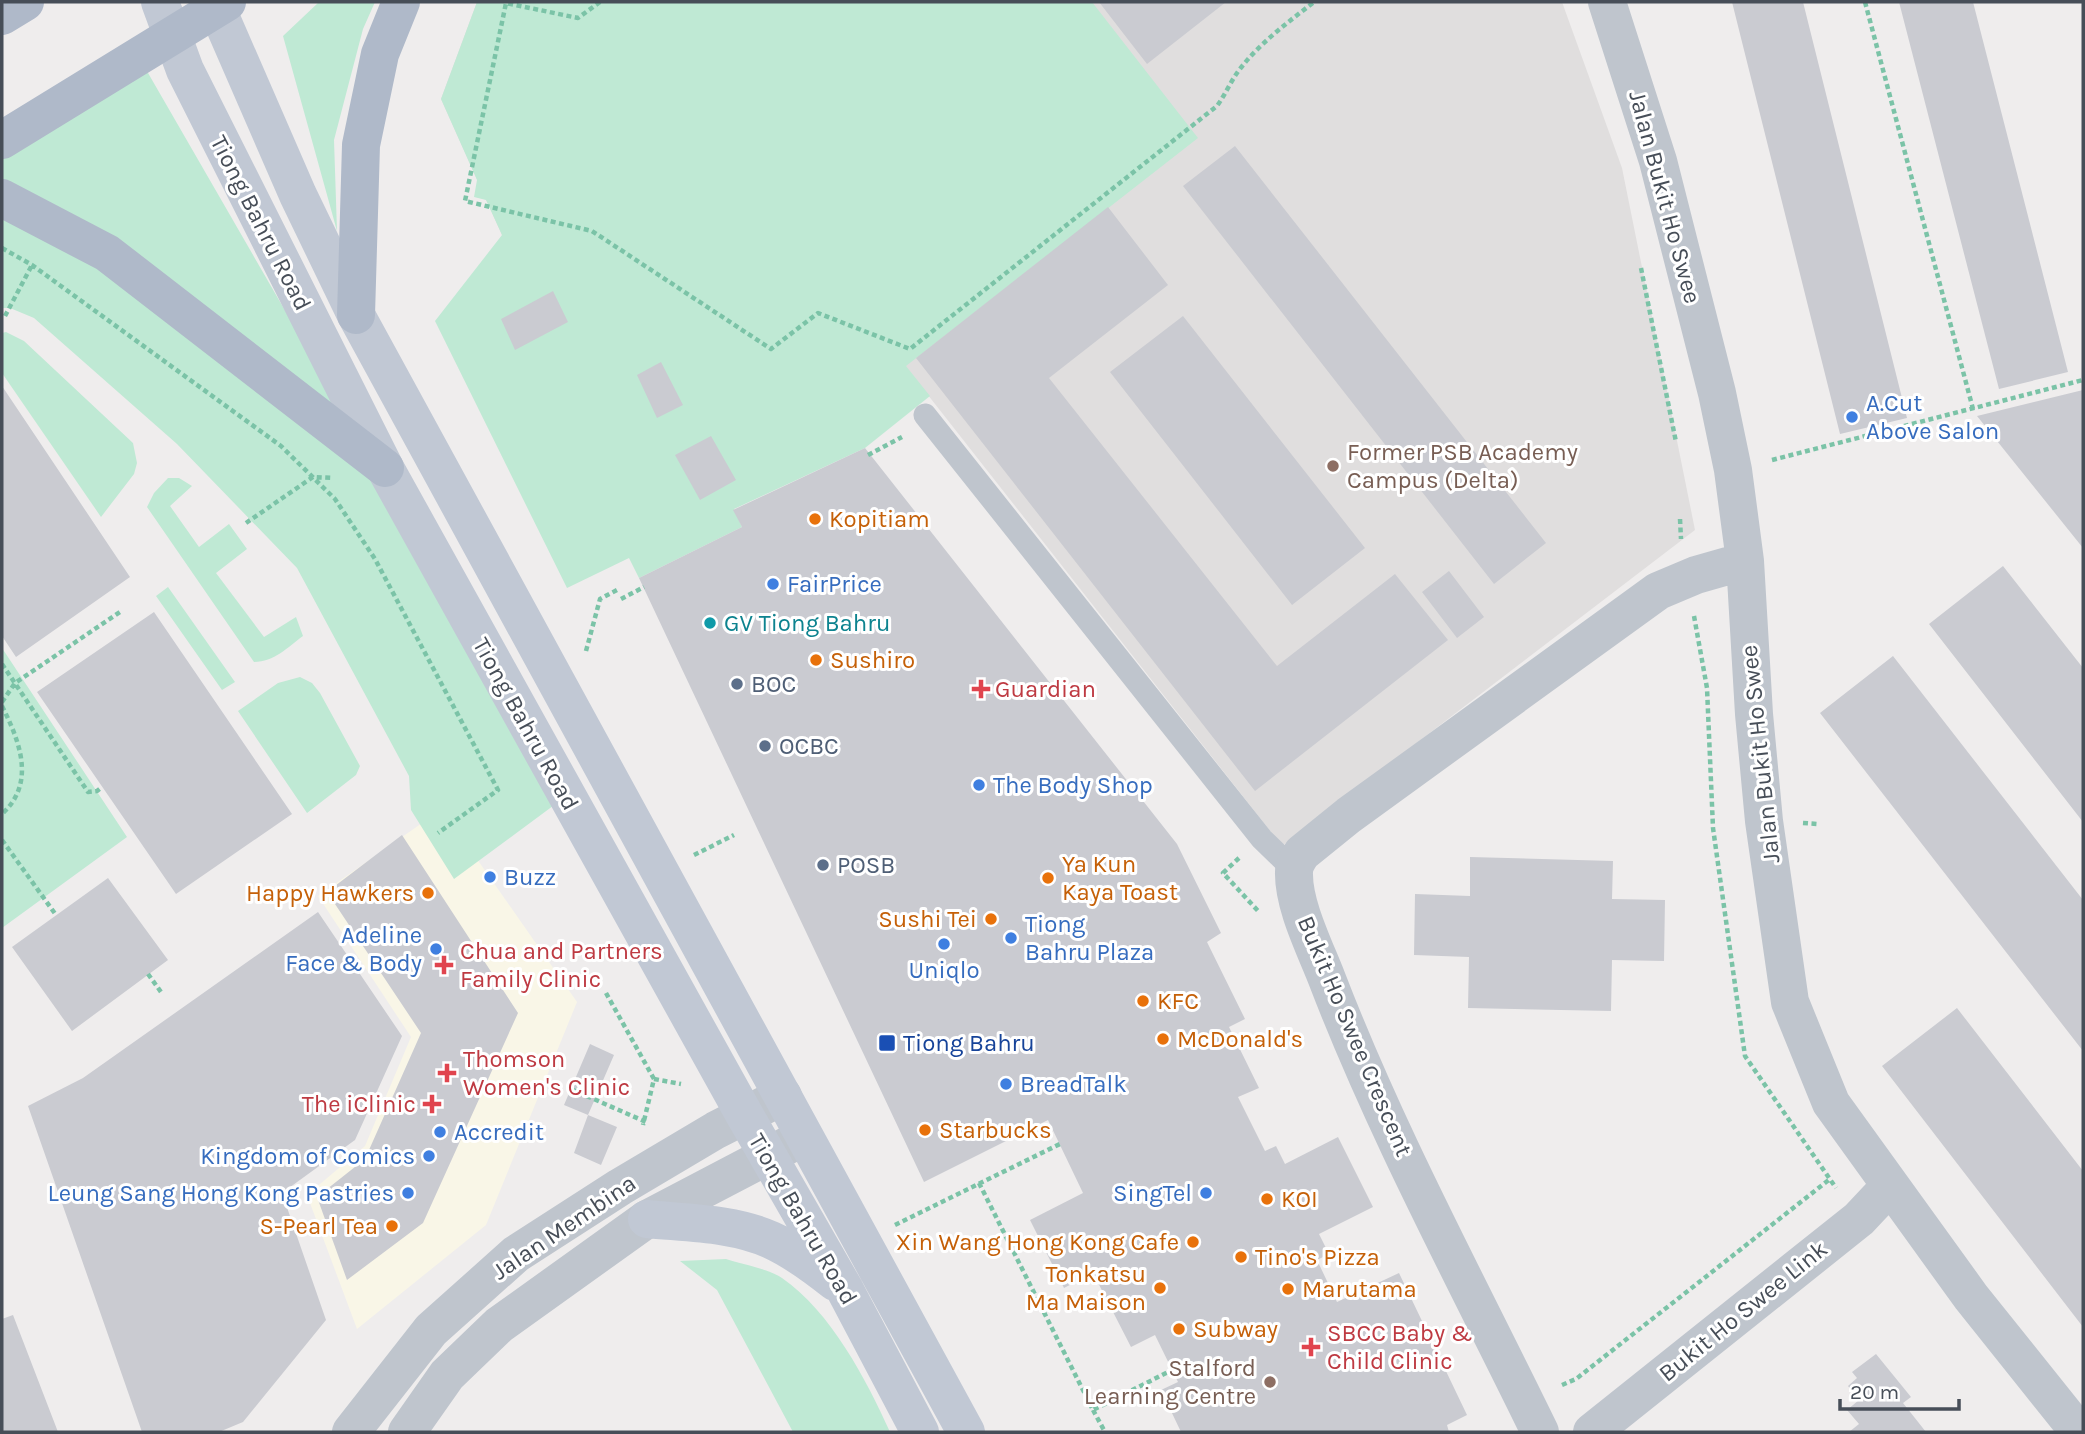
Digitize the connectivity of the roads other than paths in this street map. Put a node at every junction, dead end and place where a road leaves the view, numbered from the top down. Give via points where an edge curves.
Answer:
1 (25, 2) edge
2 (401, 2) edge
3 (1607, 2) edge
4 (219, 4) edge
5 (2, 16) edge
6 (166, 19) edge
7 (2, 139) edge
8 (2, 198) edge
9 (356, 315) junction
10 (925, 415) dead end
11 (385, 468) junction
12 (1745, 561) junction
13 (1294, 870) junction
14 (783, 1096) junction
15 (744, 1114) junction
16 (806, 1136) junction
17 (767, 1156) junction
18 (1890, 1186) junction
19 (647, 1219) junction
20 (845, 1290) junction
21 (351, 1432) edge
22 (407, 1432) edge
23 (920, 1432) edge
24 (966, 1432) edge
25 (1540, 1432) edge
26 (1592, 1432) edge
27 (2079, 1432) edge

1 - 5 main road
2 - 9 main road via 380,54 360,145
3 - 12 street, Jalan Bukit Ho Swee via 1658,161 1717,393 1734,470
4 - 6 main road
4 - 9 main road, Tiong Bahru Road via 298,195
6 - 7 main road
6 - 11 main road, Tiong Bahru Road via 247,197
8 - 11 main road via 107,253
9 - 14 main road, Tiong Bahru Road
10 - 13 lane via 1262,839
11 - 15 main road, Tiong Bahru Road
12 - 13 street via 1658,591 1349,815 1303,853
12 - 18 street, Jalan Bukit Ho Swee via 1764,821 1790,1002 1831,1104
13 - 25 street, Bukit Ho Swee Crescent via 1301,912 1351,1039 1428,1208
14 - 15 street, Jalan Membina
14 - 16 main road, Tiong Bahru Road
15 - 17 main road, Tiong Bahru Road
15 - 21 street, Jalan Membina via 516,1254 431,1329
16 - 17 street, Jalan Membina
16 - 24 main road, Tiong Bahru Road
17 - 19 street, Jalan Membina
17 - 20 main road, Tiong Bahru Road
18 - 26 street, Bukit Ho Swee Link via 1858,1219
18 - 27 street, Jalan Bukit Ho Swee
19 - 20 main road via 721,1227 769,1239 808,1260
19 - 22 street, Jalan Membina via 499,1325 447,1375
20 - 23 main road, Tiong Bahru Road

